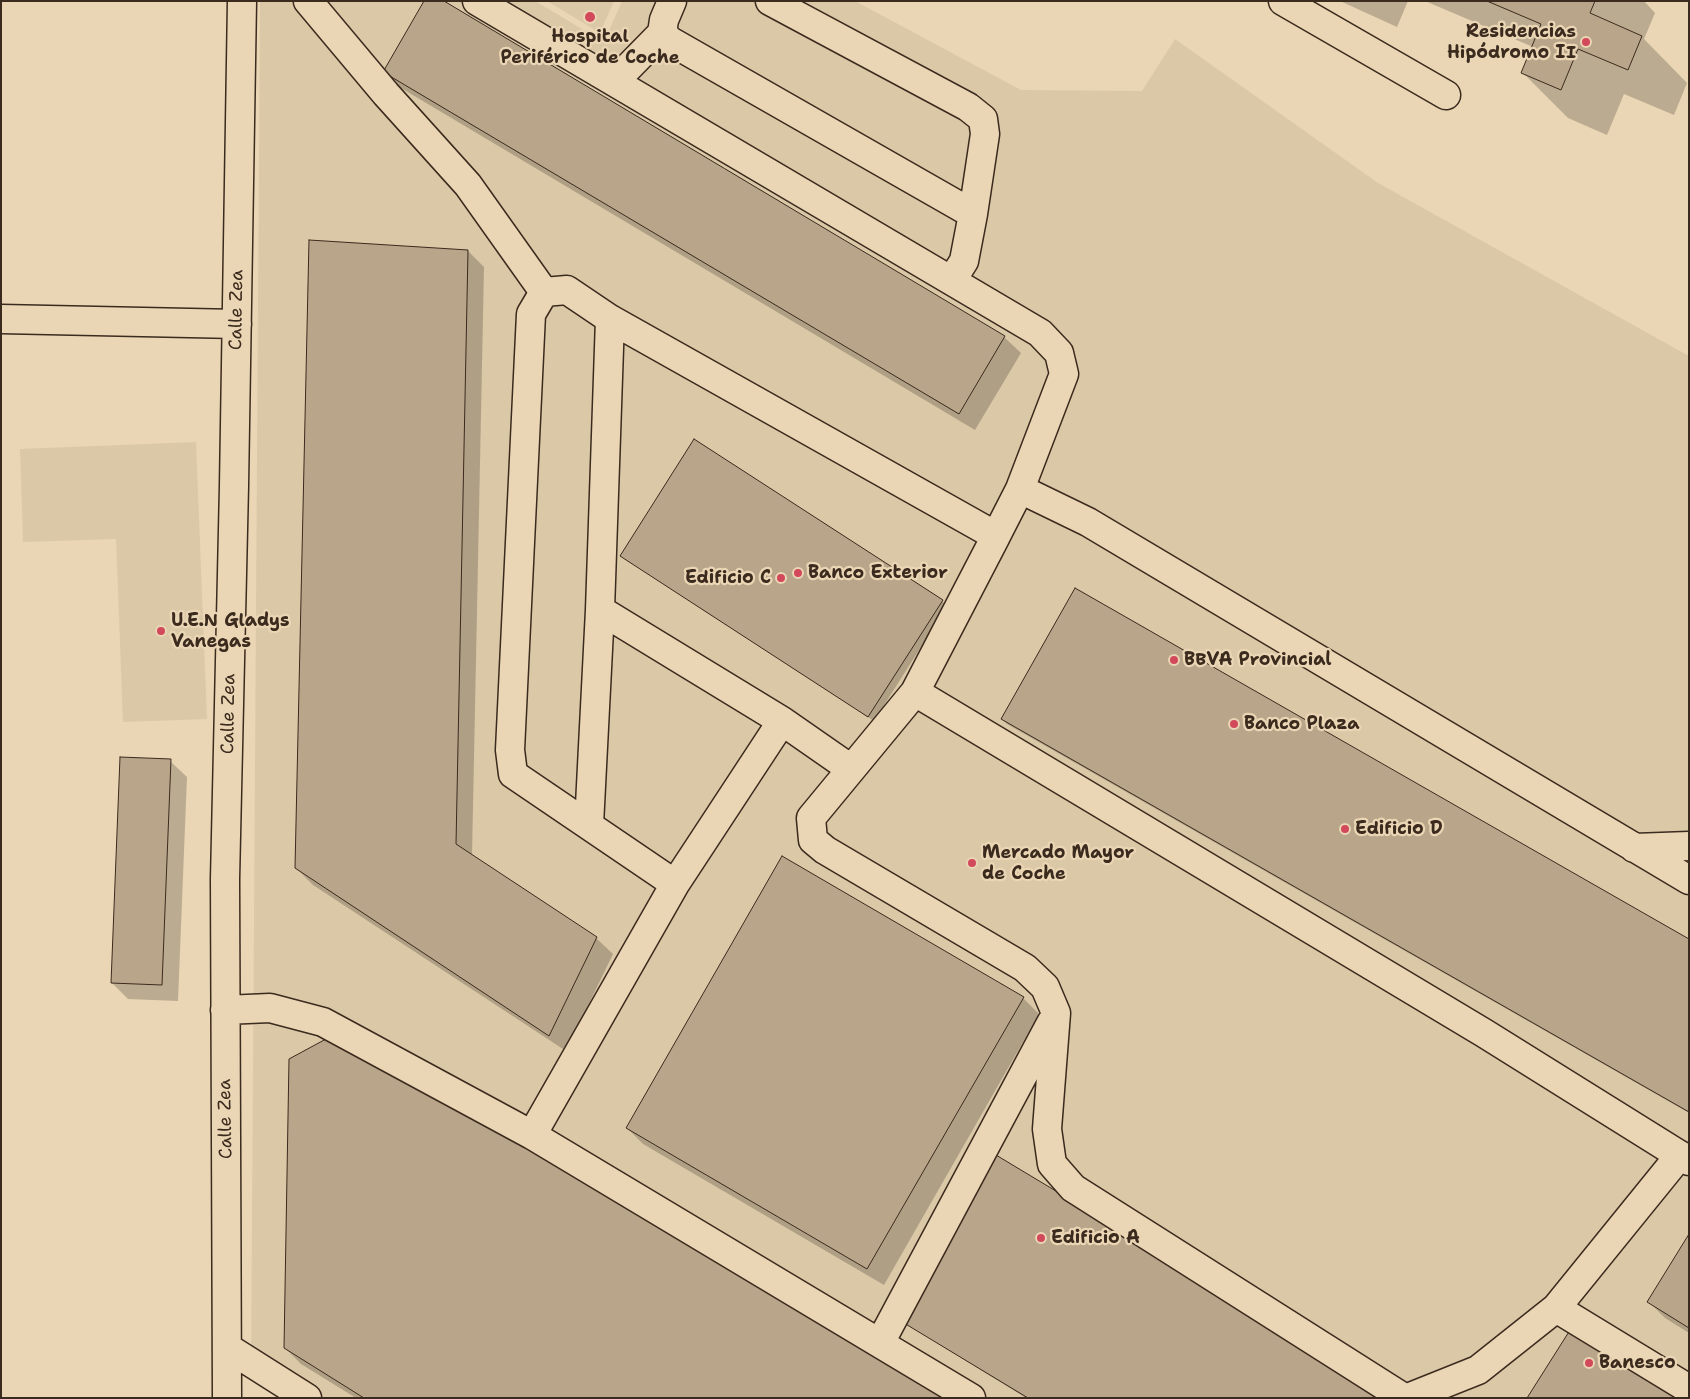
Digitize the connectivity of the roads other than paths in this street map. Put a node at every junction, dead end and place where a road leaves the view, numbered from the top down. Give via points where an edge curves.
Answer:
1 (242, 1) edge
2 (308, 1) edge
3 (477, 1) edge
4 (672, 1) edge
5 (770, 1) edge
6 (1283, 1) edge
7 (662, 33) junction
8 (615, 81) junction
9 (1446, 94) dead end
10 (973, 214) junction
11 (952, 280) junction
12 (544, 292) junction
13 (1, 319) edge
14 (610, 319) junction
15 (237, 324) junction
16 (1020, 489) junction
17 (996, 536) junction
18 (600, 610) junction
19 (914, 692) junction
20 (782, 721) junction
21 (851, 769) junction
22 (589, 825) junction
23 (1689, 846) edge
24 (1632, 848) junction
25 (1689, 880) edge
26 (676, 884) junction
27 (225, 1010) junction
28 (1056, 1013) junction
29 (532, 1135) junction
30 (1684, 1158) edge
31 (1556, 1308) junction
32 (880, 1343) junction
33 (228, 1348) junction
34 (1689, 1389) edge
35 (227, 1398) edge
36 (307, 1398) edge
37 (971, 1398) edge
38 (1406, 1398) edge

1 - 15 street, Calle Zea
2 - 12 street via 468,186
3 - 8 street
4 - 7 street
5 - 10 street via 968,107 983,119 985,134
6 - 9 street
7 - 8 street
7 - 10 street via 670,41
8 - 11 street
10 - 11 street via 964,262
11 - 16 street via 1040,333 1059,353 1064,374
12 - 14 street via 567,290
12 - 22 street via 531,314 510,750 513,774
13 - 15 street
14 - 17 street
14 - 18 street
15 - 27 street, Calle Zea
16 - 17 street
16 - 24 street via 1088,522
17 - 19 street
18 - 20 street
18 - 22 street
19 - 21 street
19 - 30 street via 1484,1033
20 - 21 street
20 - 26 street
21 - 28 street via 812,818 813,840 1025,968 1045,987
22 - 26 street
23 - 24 street
24 - 25 street
26 - 29 street
27 - 29 street via 270,1008 323,1022
27 - 33 street, Calle Zea
28 - 32 street
28 - 38 street via 1047,1129 1052,1164 1073,1188
29 - 32 street
30 - 31 street
31 - 34 street
31 - 38 street via 1478,1370
32 - 37 street
33 - 35 street, Calle Zea
33 - 36 street

